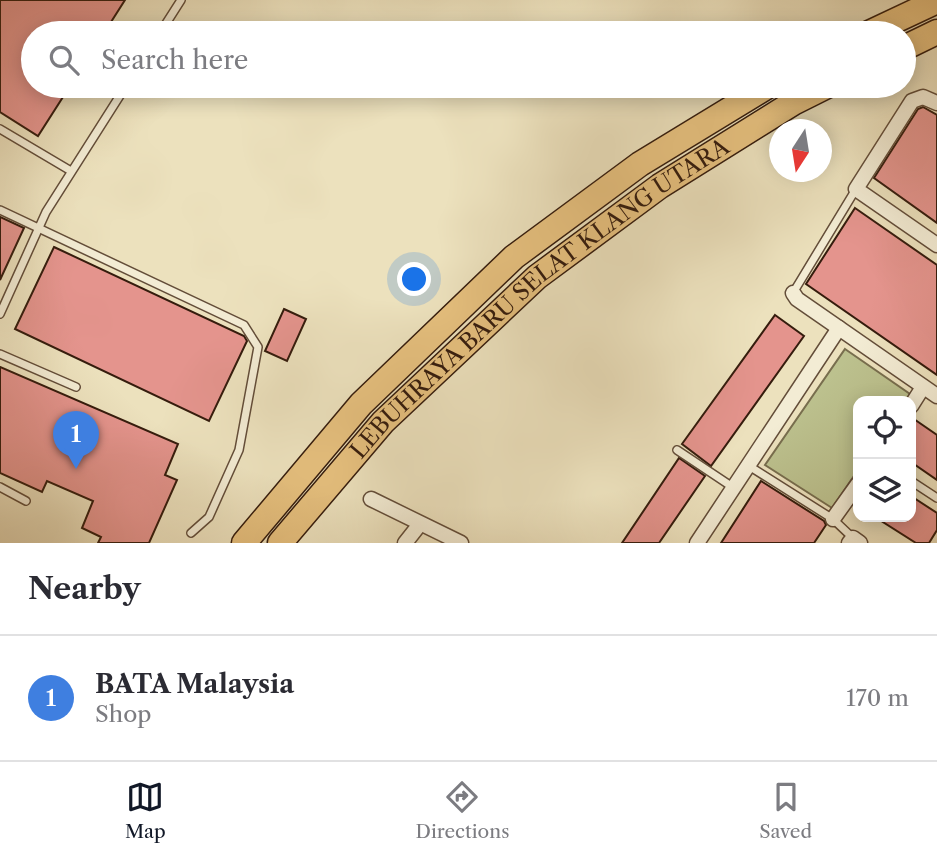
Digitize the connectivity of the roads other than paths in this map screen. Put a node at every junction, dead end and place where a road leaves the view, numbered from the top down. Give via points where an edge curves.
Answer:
1 (181, 0) edge
2 (937, 1) edge
3 (168, 21) edge
4 (894, 21) edge
5 (937, 32) edge
6 (916, 42) edge
7 (118, 98) edge
8 (748, 98) edge
9 (803, 98) edge
10 (937, 103) edge
11 (0, 129) edge
12 (71, 171) junction
13 (856, 189) junction
14 (0, 211) edge
15 (38, 228) junction
16 (937, 246) edge
17 (793, 293) joint
18 (0, 314) edge
19 (839, 328) junction
20 (0, 354) edge
21 (76, 387) dead end
22 (923, 387) junction
23 (937, 397) edge
24 (916, 398) edge
25 (677, 450) dead end
26 (749, 466) junction
27 (916, 484) edge
28 (0, 487) edge
29 (734, 488) junction
30 (853, 491) edge
31 (937, 498) edge
32 (371, 499) dead end
33 (26, 501) dead end
34 (834, 519) junction
35 (420, 524) junction
36 (191, 533) dead end
37 (854, 541) edge
38 (244, 543) edge
39 (280, 543) edge
40 (405, 543) edge
41 (461, 543) edge
42 (697, 543) edge

1 - 3 lane
2 - 4 highway
5 - 6 highway
7 - 12 lane
8 - 38 highway, LEBUHRAYA BARU SELAT KLANG UTARA via 640,164 514,257 361,404
9 - 39 highway, LEBUHRAYA BARU SELAT KLANG UTARA via 660,186 537,277 383,422
10 - 13 street via 923,97 912,101
11 - 12 lane
12 - 15 lane
13 - 16 street
13 - 17 lane
14 - 15 lane
15 - 18 lane
15 - 36 lane via 244,325 258,347 239,450 209,517
17 - 19 street
19 - 22 street
19 - 26 street
20 - 21 lane
22 - 23 street
22 - 24 street
25 - 29 lane
26 - 29 street
26 - 34 lane
27 - 31 lane
28 - 33 lane
29 - 42 street
30 - 34 street
32 - 35 street
34 - 37 lane
35 - 40 street
35 - 41 street

